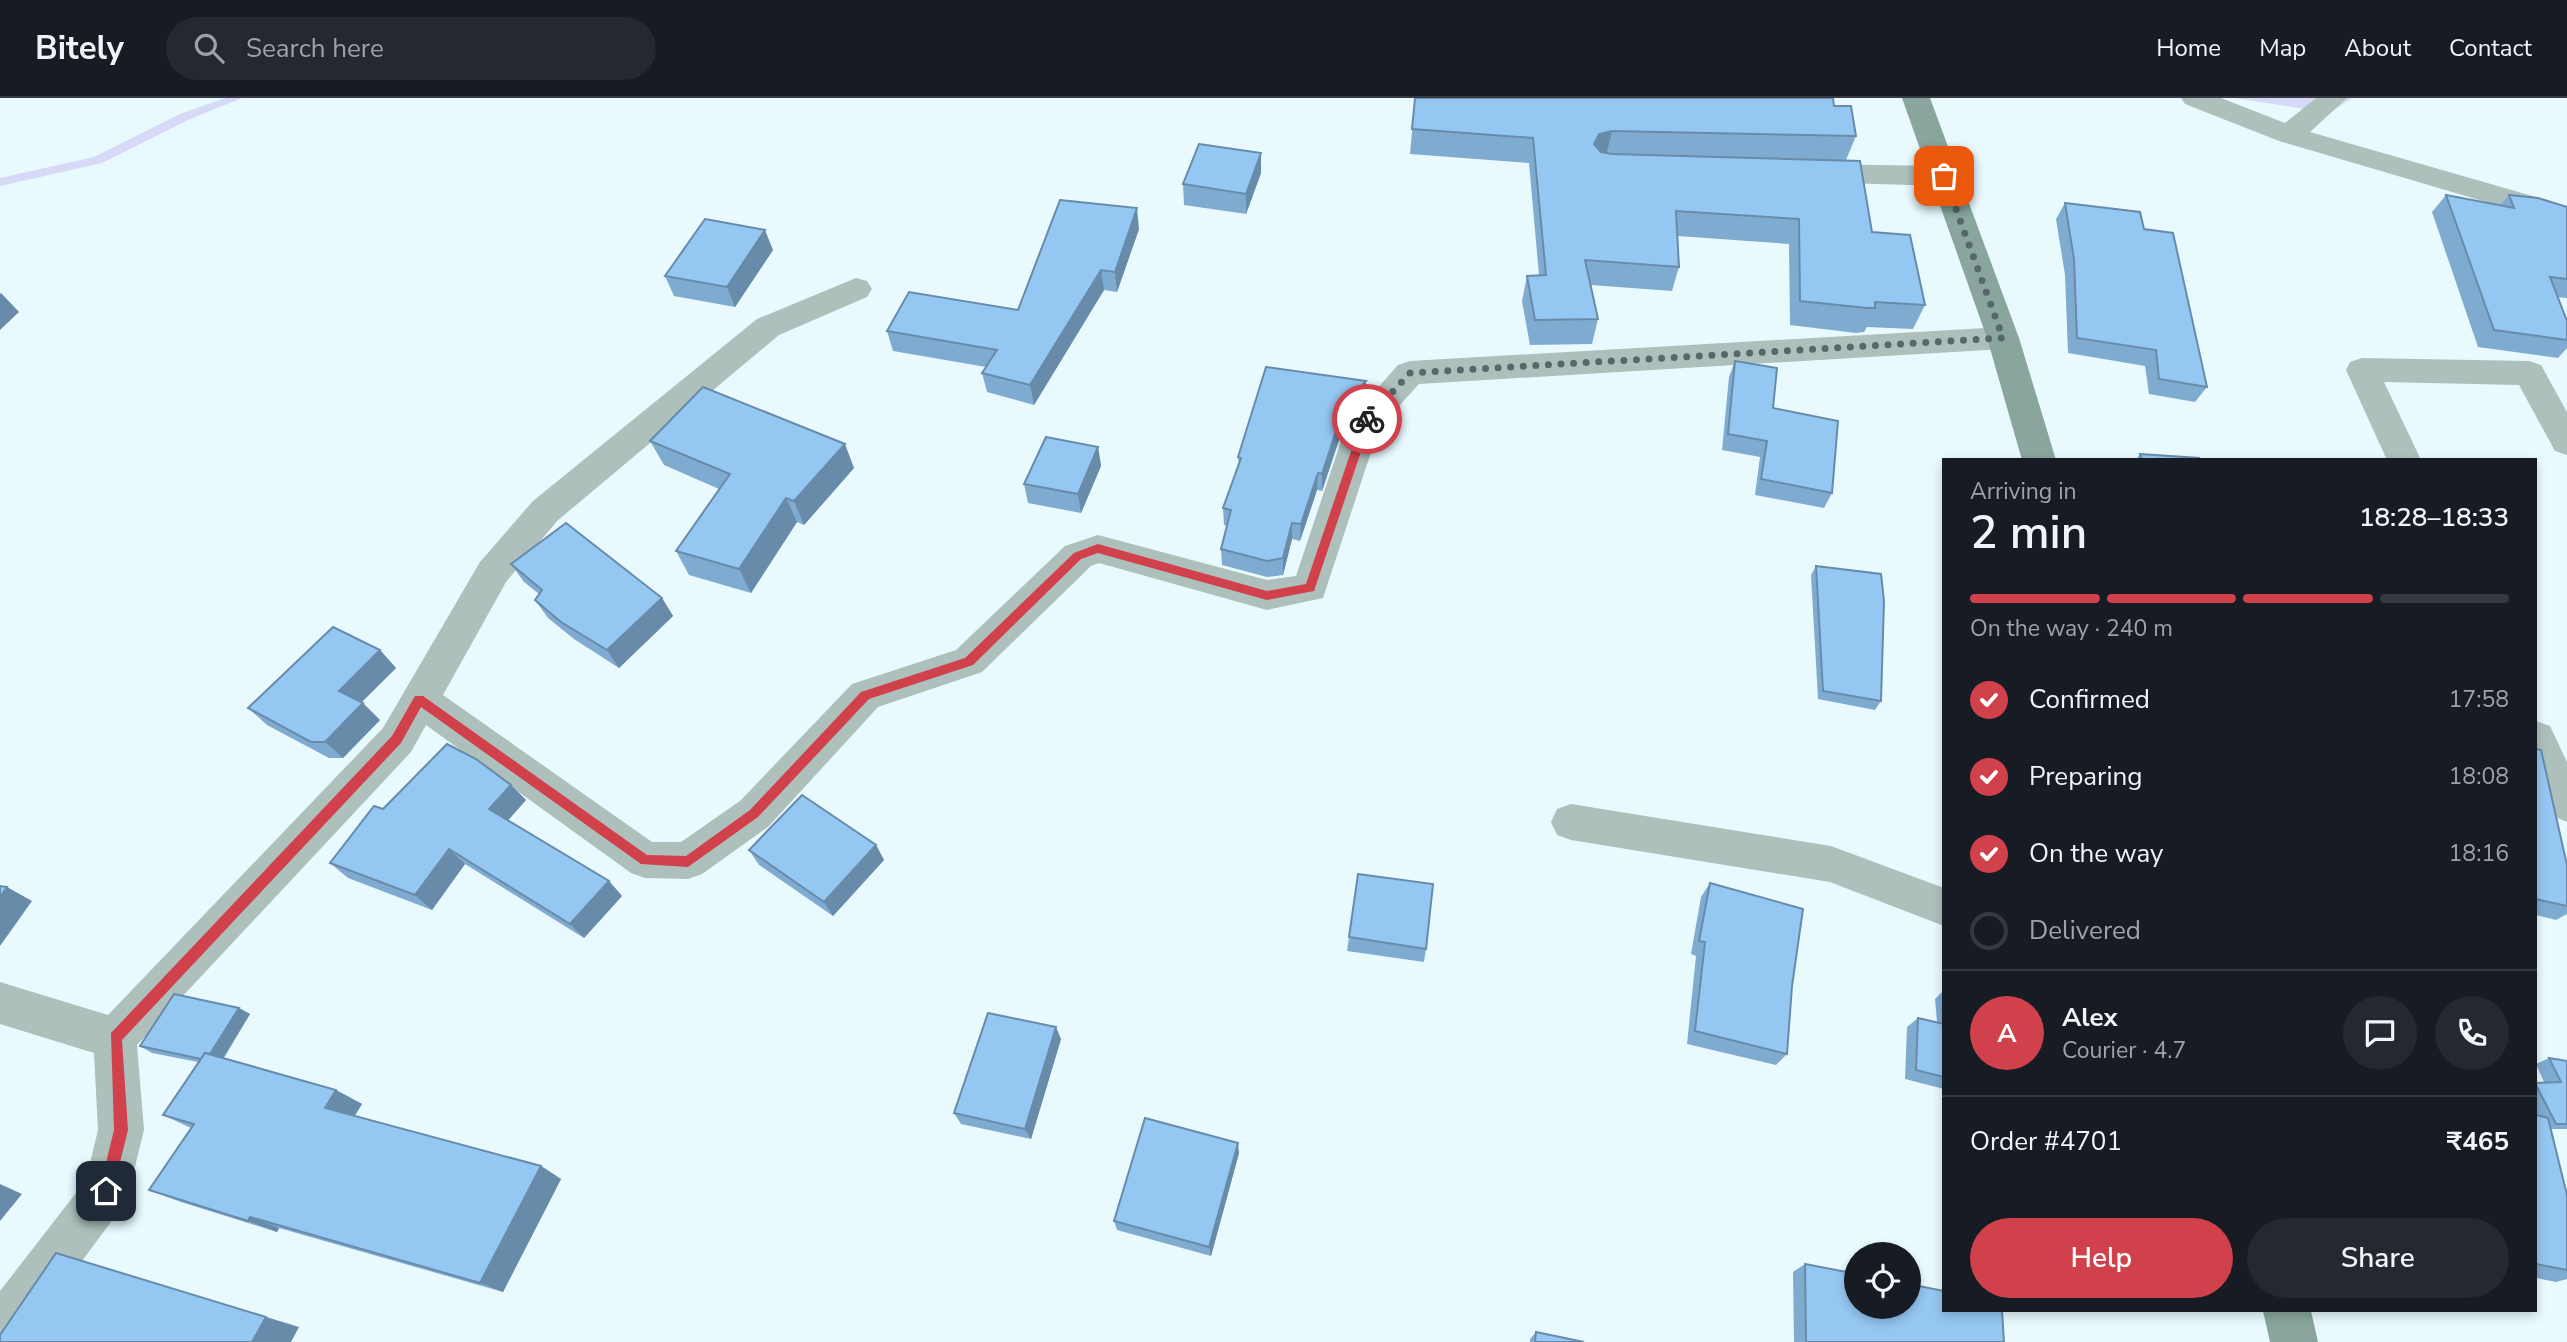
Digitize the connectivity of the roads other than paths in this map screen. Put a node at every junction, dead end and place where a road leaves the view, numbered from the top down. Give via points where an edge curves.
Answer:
1 (1916, 98) edge
2 (2195, 98) edge
3 (2333, 98) edge
4 (2289, 135) junction
5 (1782, 172) edge
6 (1944, 176) junction
7 (2567, 216) edge
8 (856, 289) dead end
9 (2003, 338) junction
10 (2567, 442) edge
11 (2038, 458) edge
12 (2403, 458) edge
13 (419, 699) junction
14 (2537, 740) edge
15 (2567, 804) edge
16 (1571, 821) dead end
17 (1942, 905) edge
18 (0, 1003) edge
19 (115, 1038) junction
20 (2287, 1312) edge
21 (0, 1331) edge
22 (2294, 1342) edge

1 - 6 main road
2 - 4 street
3 - 4 street
4 - 7 street
5 - 6 street
6 - 9 main road
8 - 13 street via 768,327 545,511 493,572
9 - 11 main road
9 - 13 street via 1410,373 1364,423 1310,588 1267,595 1098,548 1078,556 969,661 865,695 754,814 688,862 645,860
10 - 12 street via 2529,373 2362,370
13 - 19 street via 397,740
14 - 15 street
16 - 17 street via 1831,864
18 - 19 street
19 - 21 street via 121,1130 106,1191
20 - 22 main road

